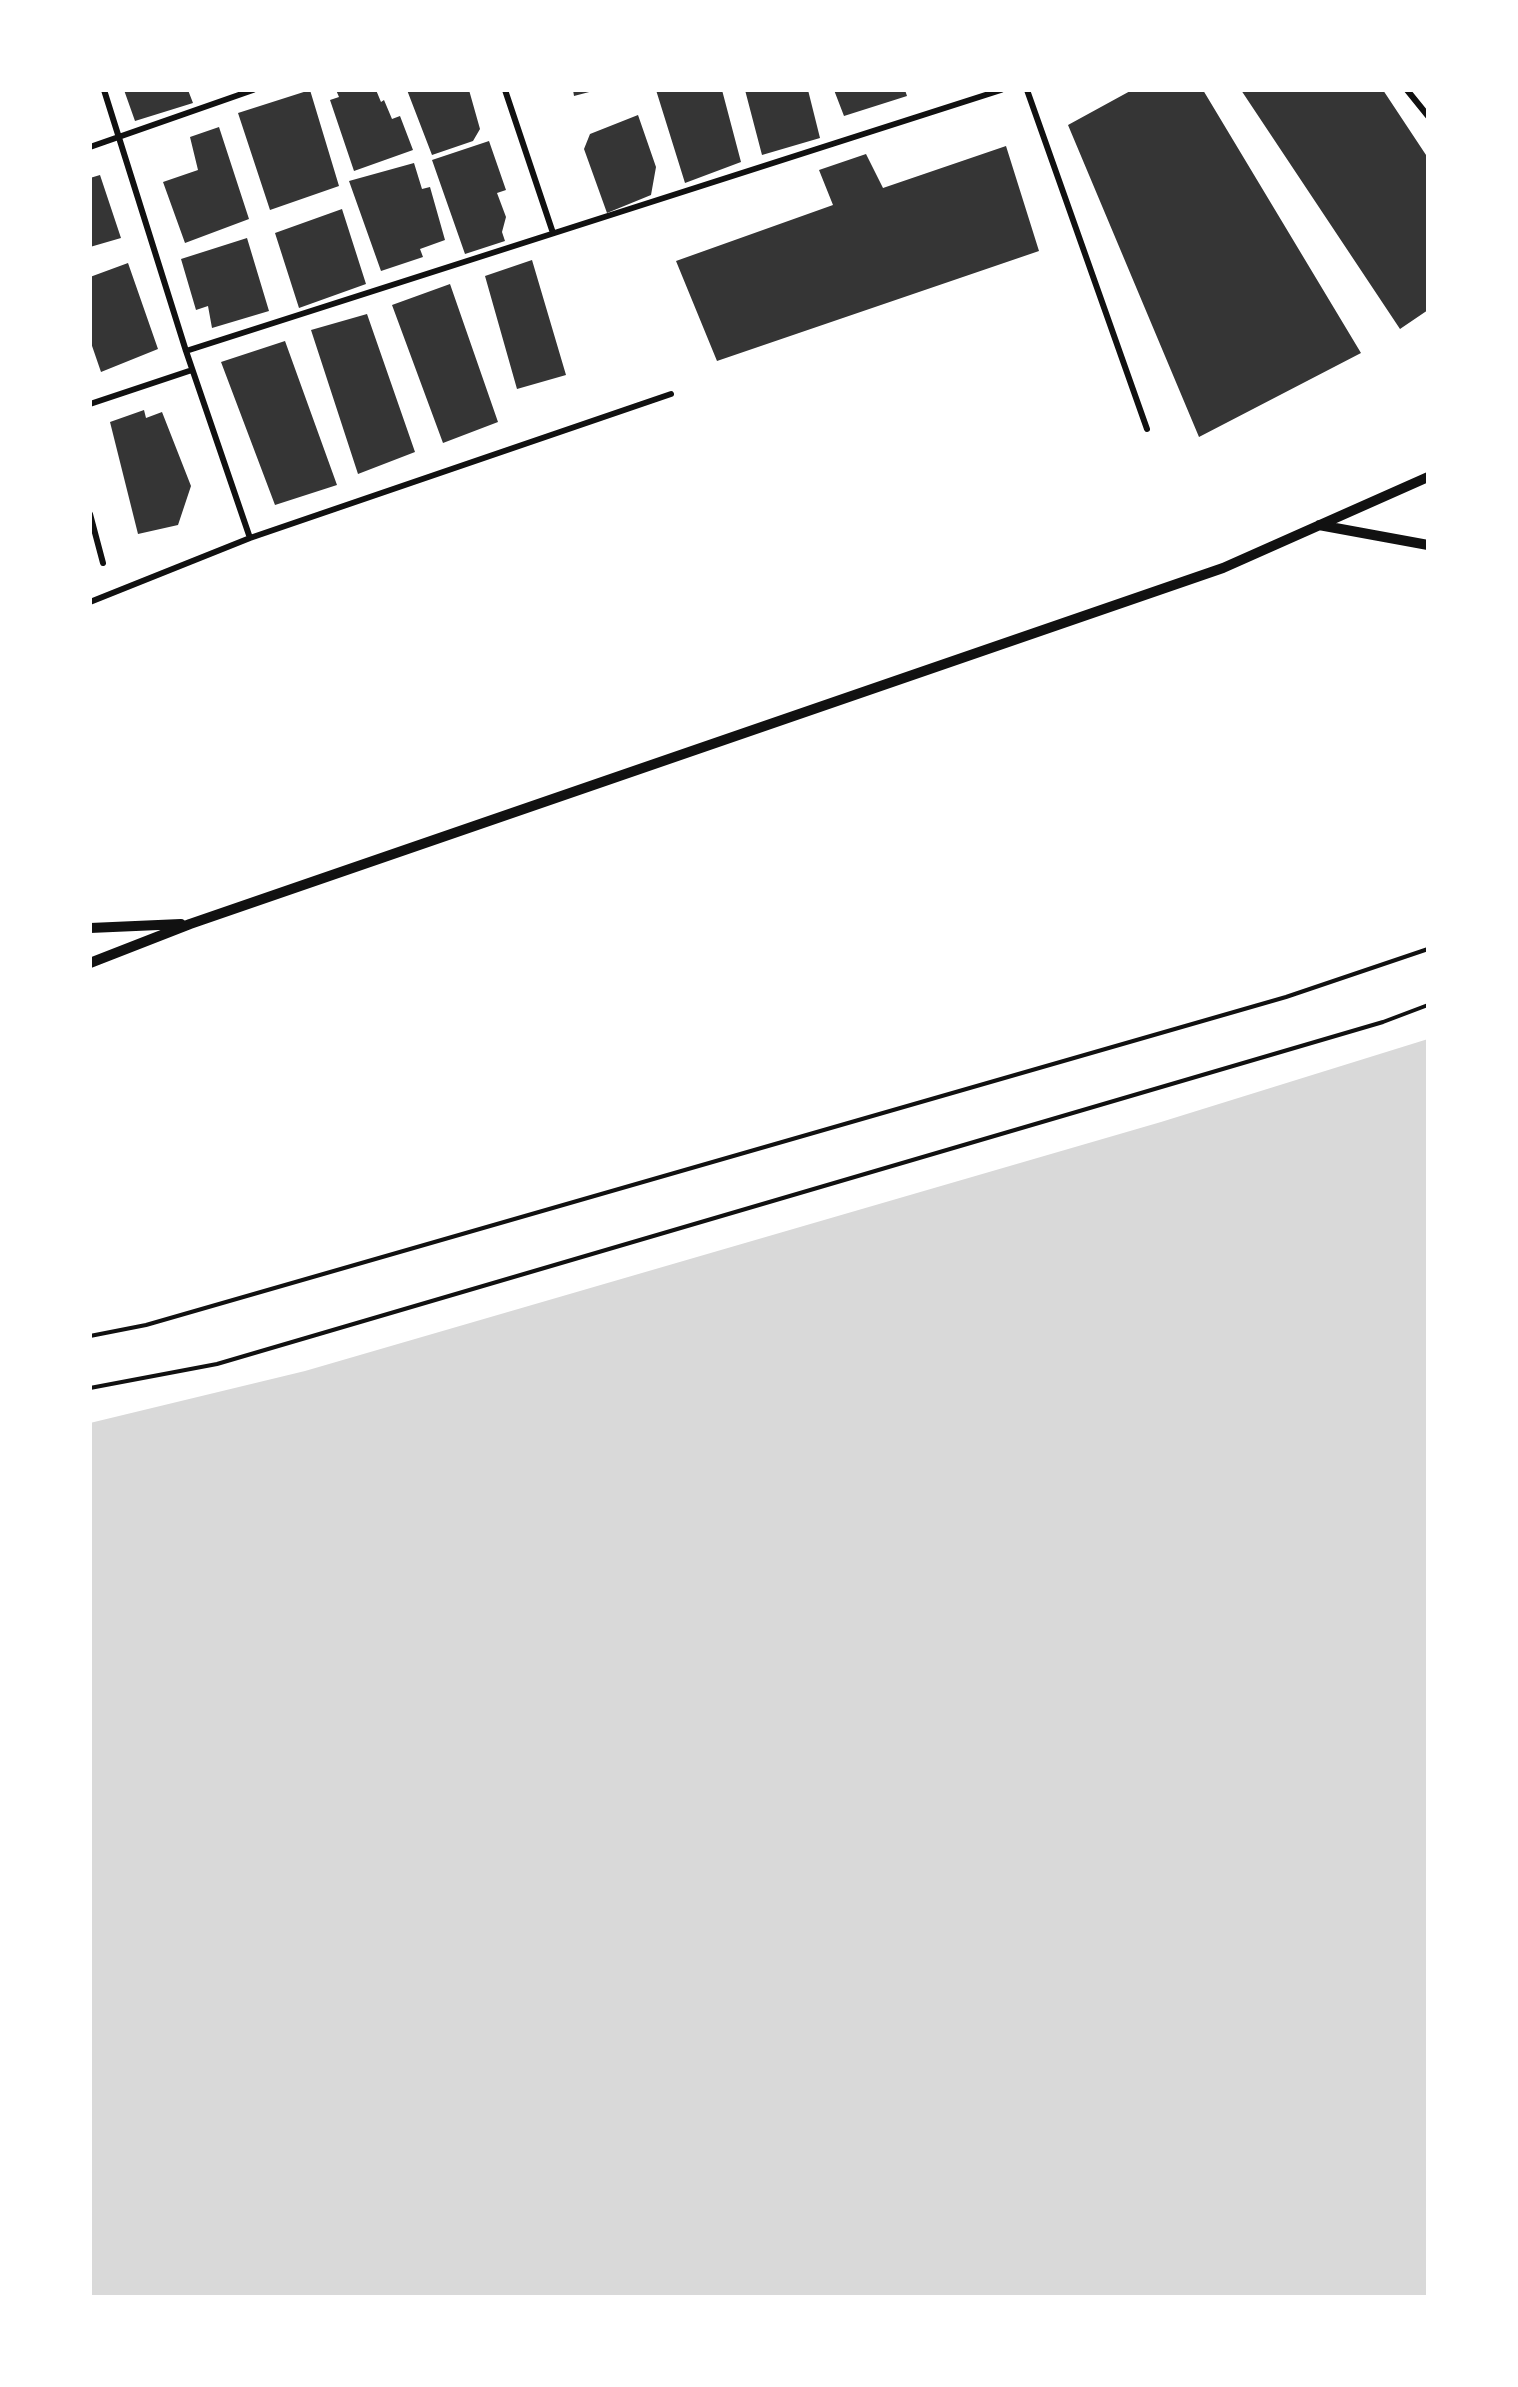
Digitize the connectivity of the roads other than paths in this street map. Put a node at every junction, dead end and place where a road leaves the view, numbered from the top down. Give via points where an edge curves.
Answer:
1 (104, 90) edge
2 (254, 90) edge
3 (505, 90) edge
4 (1001, 90) edge
5 (1027, 90) edge
6 (1407, 90) edge
7 (1428, 116) edge
8 (119, 137) junction
9 (90, 147) edge
10 (553, 233) junction
11 (186, 351) junction
12 (192, 370) junction
13 (672, 394) dead end
14 (90, 404) edge
15 (1147, 429) dead end
16 (1428, 477) edge
17 (90, 514) edge
18 (1319, 525) junction
19 (250, 538) junction
20 (1428, 545) edge
21 (103, 563) dead end
22 (90, 602) edge
23 (190, 924) junction
24 (90, 928) edge
25 (90, 963) edge

1 - 8 street
2 - 8 street
3 - 10 street
4 - 10 street
5 - 15 street
6 - 7 street
8 - 9 street
8 - 11 street
10 - 11 street
11 - 12 street
12 - 14 street
12 - 19 street
13 - 19 street
16 - 18 street
17 - 21 street
18 - 20 street
18 - 23 street via 1223,568
19 - 22 street
23 - 24 street
23 - 25 street

